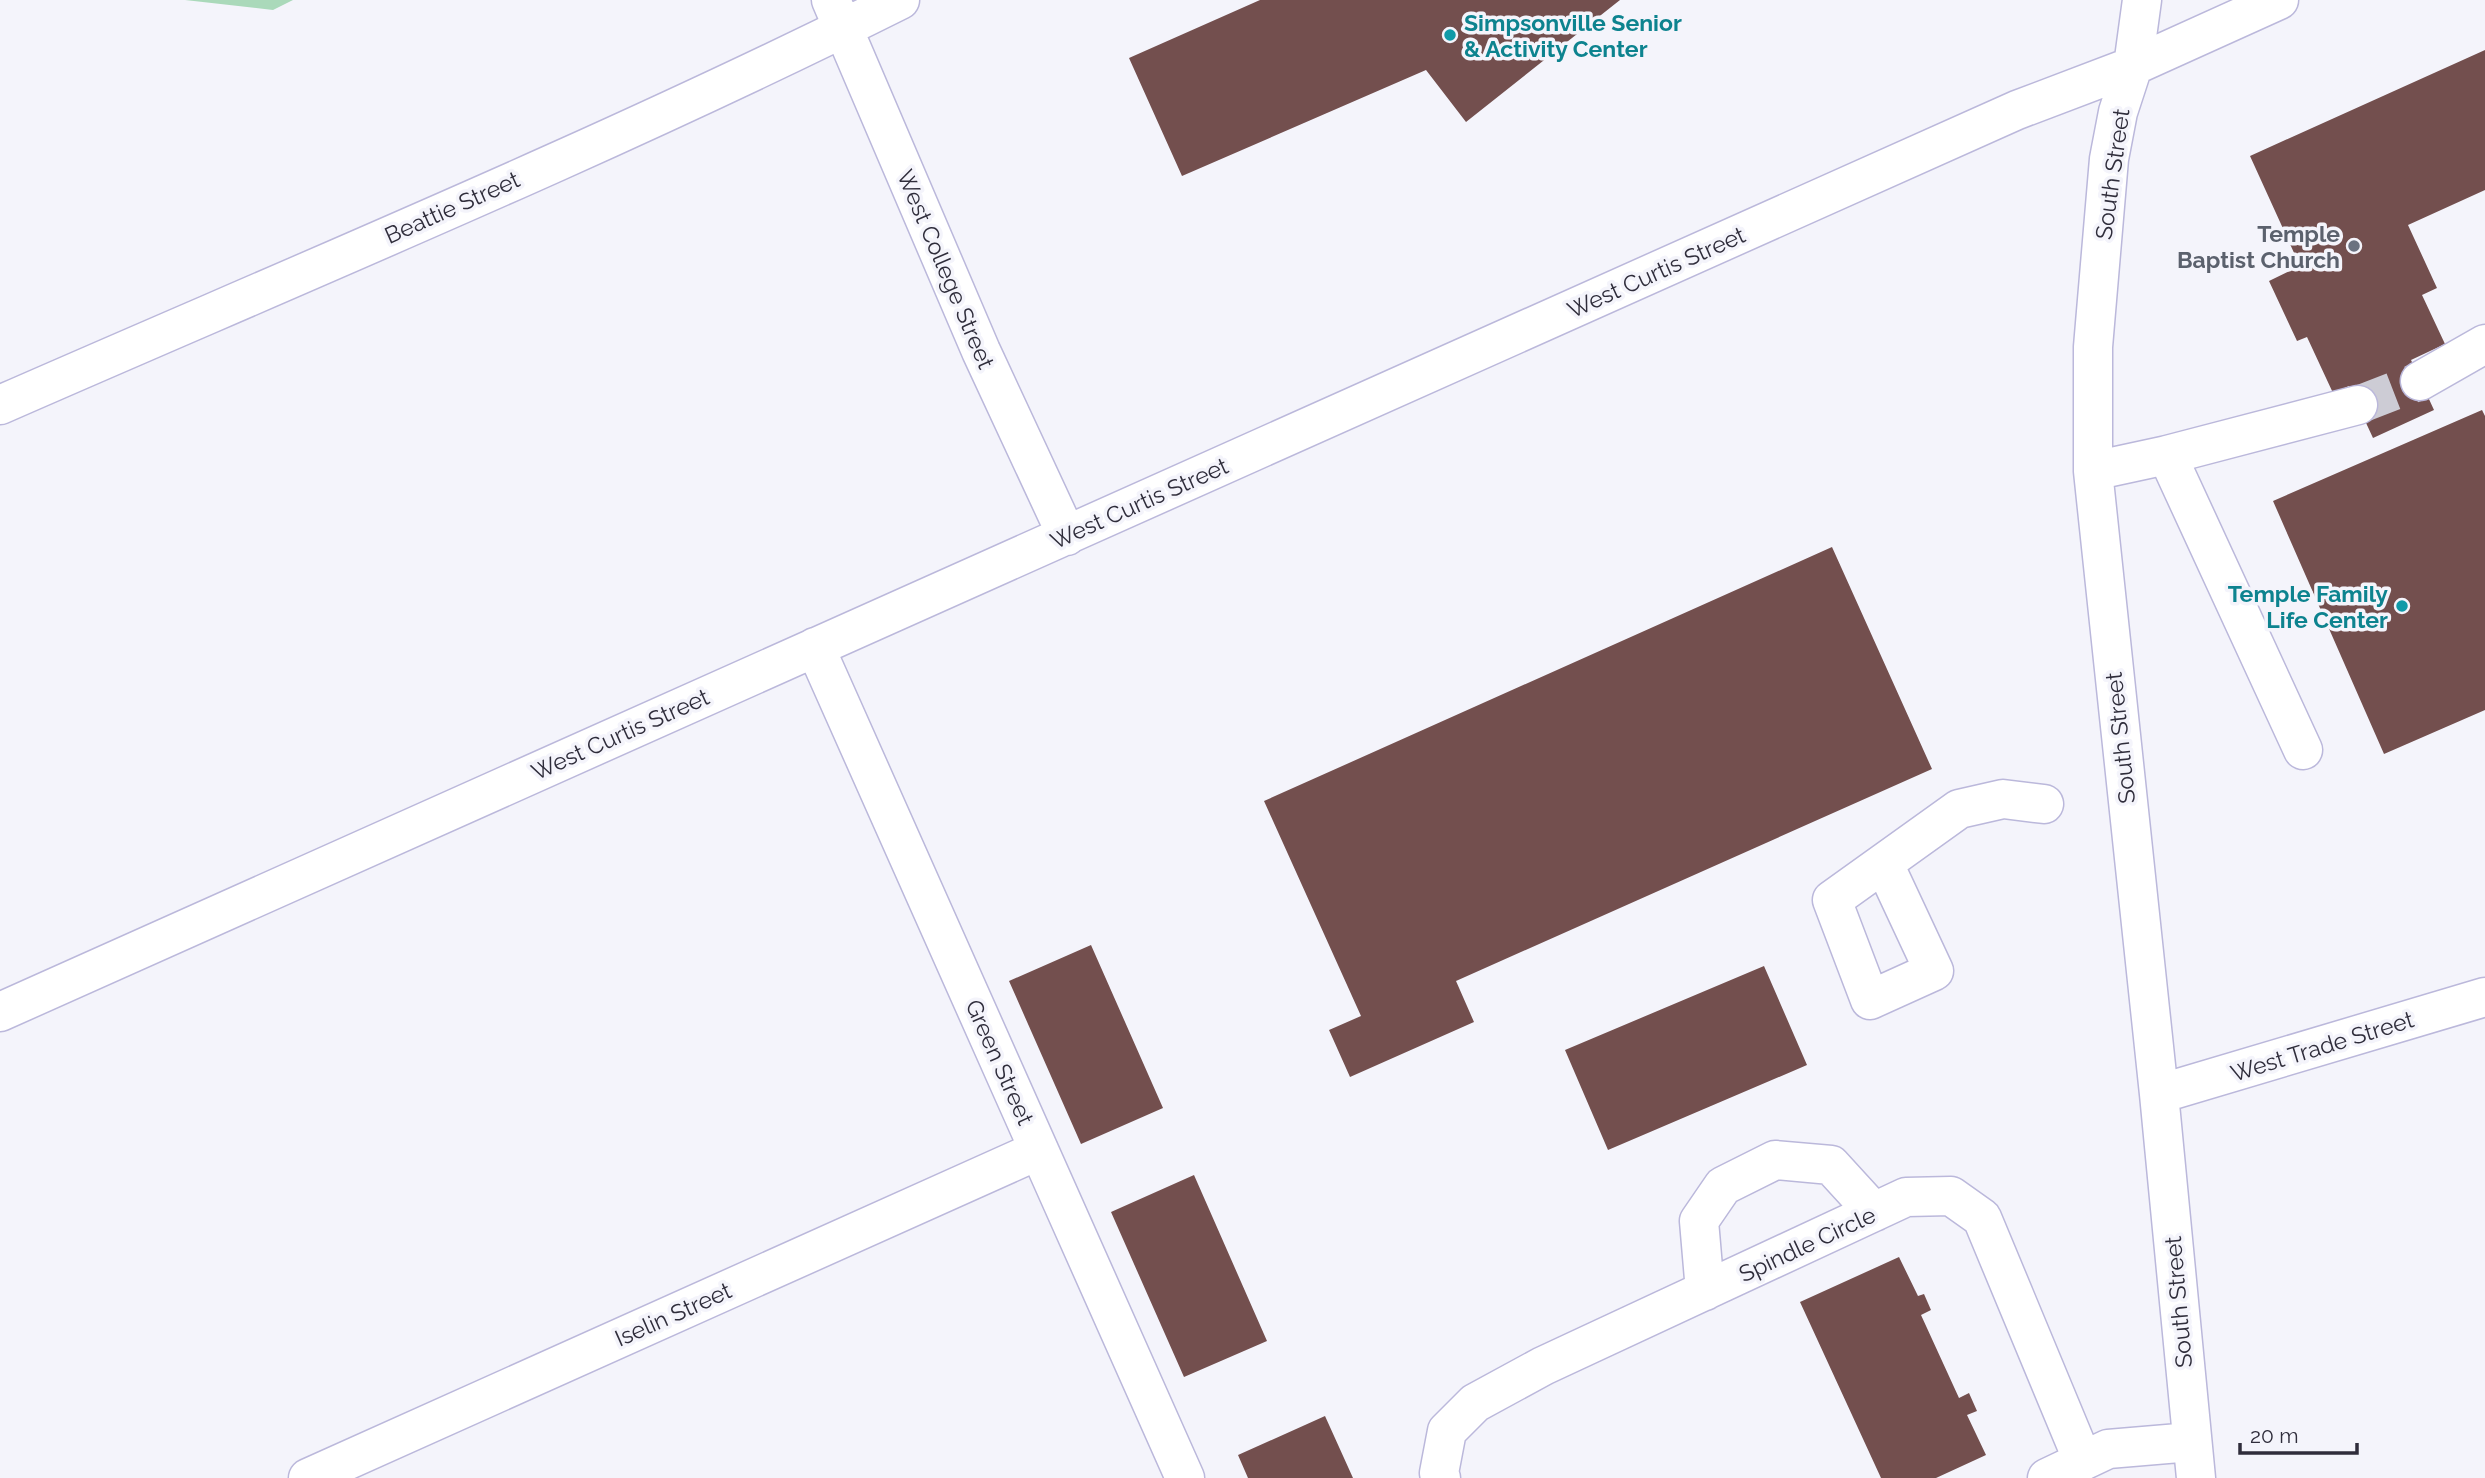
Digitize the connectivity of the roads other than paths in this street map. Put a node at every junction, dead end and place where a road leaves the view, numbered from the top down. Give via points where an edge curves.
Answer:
1 (900, 0) edge
2 (2142, 0) edge
3 (2279, 0) edge
4 (837, 14) edge
5 (2133, 66) junction
6 (2485, 344) edge
7 (2420, 381) tunnel mouth
8 (0, 405) edge
9 (2358, 405) tunnel mouth
10 (2167, 455) junction
11 (2093, 471) junction
12 (1067, 536) junction
13 (815, 647) junction
14 (2303, 750) dead end
15 (2044, 804) dead end
16 (1884, 864) dead end
17 (2485, 997) edge
18 (0, 1012) edge
19 (2159, 1094) junction
20 (1039, 1150) junction
21 (1874, 1212) junction
22 (1705, 1291) junction
23 (2194, 1460) edge
24 (2083, 1461) junction
25 (308, 1478) edge
26 (1185, 1478) edge
27 (1441, 1478) edge
28 (2047, 1478) edge

1 - 4 street, Beattie Street
2 - 5 street, South Street
3 - 5 street, West Curtis Street
4 - 8 street, Beattie Street via 775,63
4 - 12 street, West College Street via 981,351
5 - 11 street, South Street via 2109,159 2093,347
5 - 12 street, West Curtis Street via 2005,115
6 - 7 street
9 - 10 street
10 - 11 street
10 - 14 street
11 - 19 street, South Street
12 - 13 street, West Curtis Street
13 - 18 street, West Curtis Street
13 - 20 street, Green Street
15 - 16 street via 2003,799 1959,809
17 - 19 street, West Trade Street
19 - 23 street, South Street
20 - 25 street, Iselin Street
20 - 26 street, Green Street
21 - 22 street, Spindle Circle
21 - 22 street via 1831,1165 1775,1160 1723,1186 1699,1221
21 - 24 street, Spindle Circle via 1906,1197 1951,1196 1982,1218
22 - 27 street, Spindle Circle via 1475,1403 1447,1431
23 - 24 street via 2108,1449
24 - 28 street

